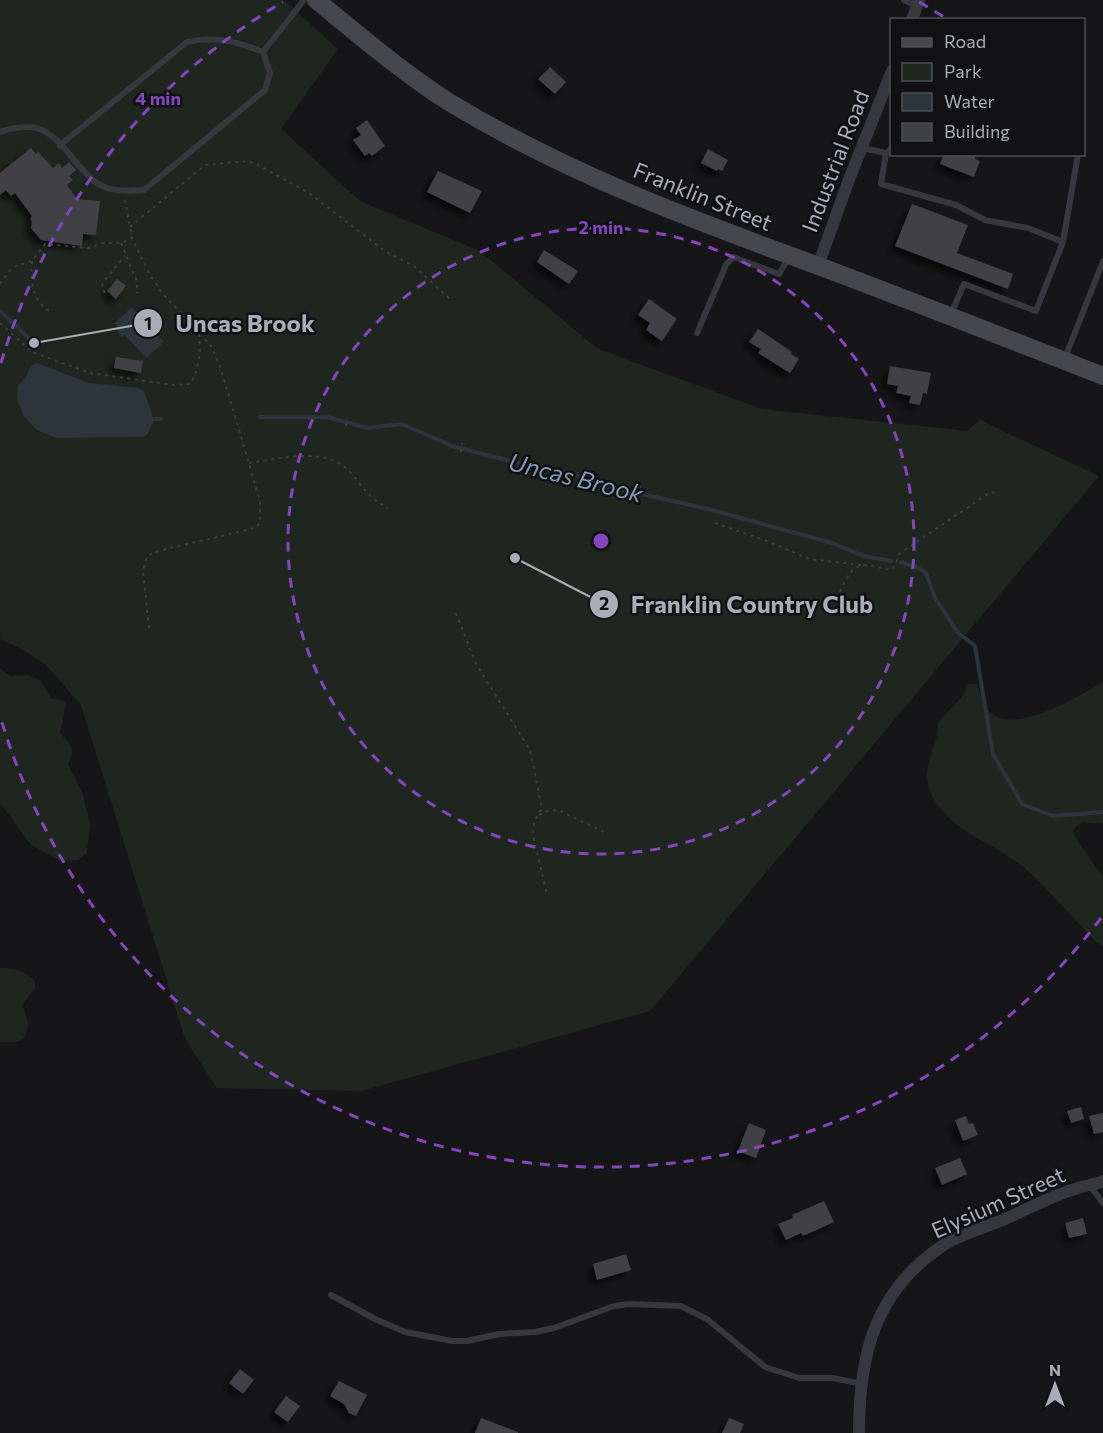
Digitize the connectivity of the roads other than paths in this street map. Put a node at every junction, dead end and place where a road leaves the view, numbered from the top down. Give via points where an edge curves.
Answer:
1 (304, 0) edge
2 (316, 0) edge
3 (904, 0) edge
4 (918, 3) edge
5 (913, 18) edge
6 (262, 52) junction
7 (890, 74) edge
8 (0, 132) edge
9 (60, 144) junction
10 (861, 148) junction
11 (889, 151) edge
12 (1078, 156) edge
13 (1064, 242) junction
14 (790, 256) junction
15 (1103, 261) edge
16 (818, 266) junction
17 (950, 317) junction
18 (697, 333) dead end
19 (1064, 361) junction
20 (1103, 376) edge
21 (1103, 1181) edge
22 (1090, 1186) junction
23 (1103, 1203) edge
24 (331, 1295) dead end
25 (862, 1384) junction
26 (859, 1433) edge

1 - 6 lane
2 - 14 main road, Franklin Street via 423,84 541,154
3 - 4 lane
4 - 5 street
6 - 9 lane via 222,39 187,42
6 - 9 lane via 270,73 265,90 144,190 104,188
7 - 10 street, Industrial Road
8 - 9 lane via 37,127
10 - 11 lane
10 - 16 street, Industrial Road
11 - 13 lane via 880,184
12 - 13 lane
13 - 17 lane via 1036,311 964,284
14 - 16 main road, Franklin Street
14 - 18 lane via 779,274 733,257
15 - 19 lane
16 - 17 main road, Franklin Street
17 - 19 main road, Franklin Street
19 - 20 main road, Franklin Street
21 - 22 street, Elysium Street
22 - 23 lane
22 - 25 street, Elysium Street via 1034,1204 943,1245 916,1267 894,1291 870,1336
24 - 25 lane via 405,1332 452,1341 554,1328 614,1306 681,1306 707,1319 765,1367 799,1377 833,1377
25 - 26 street, Elysium Street

